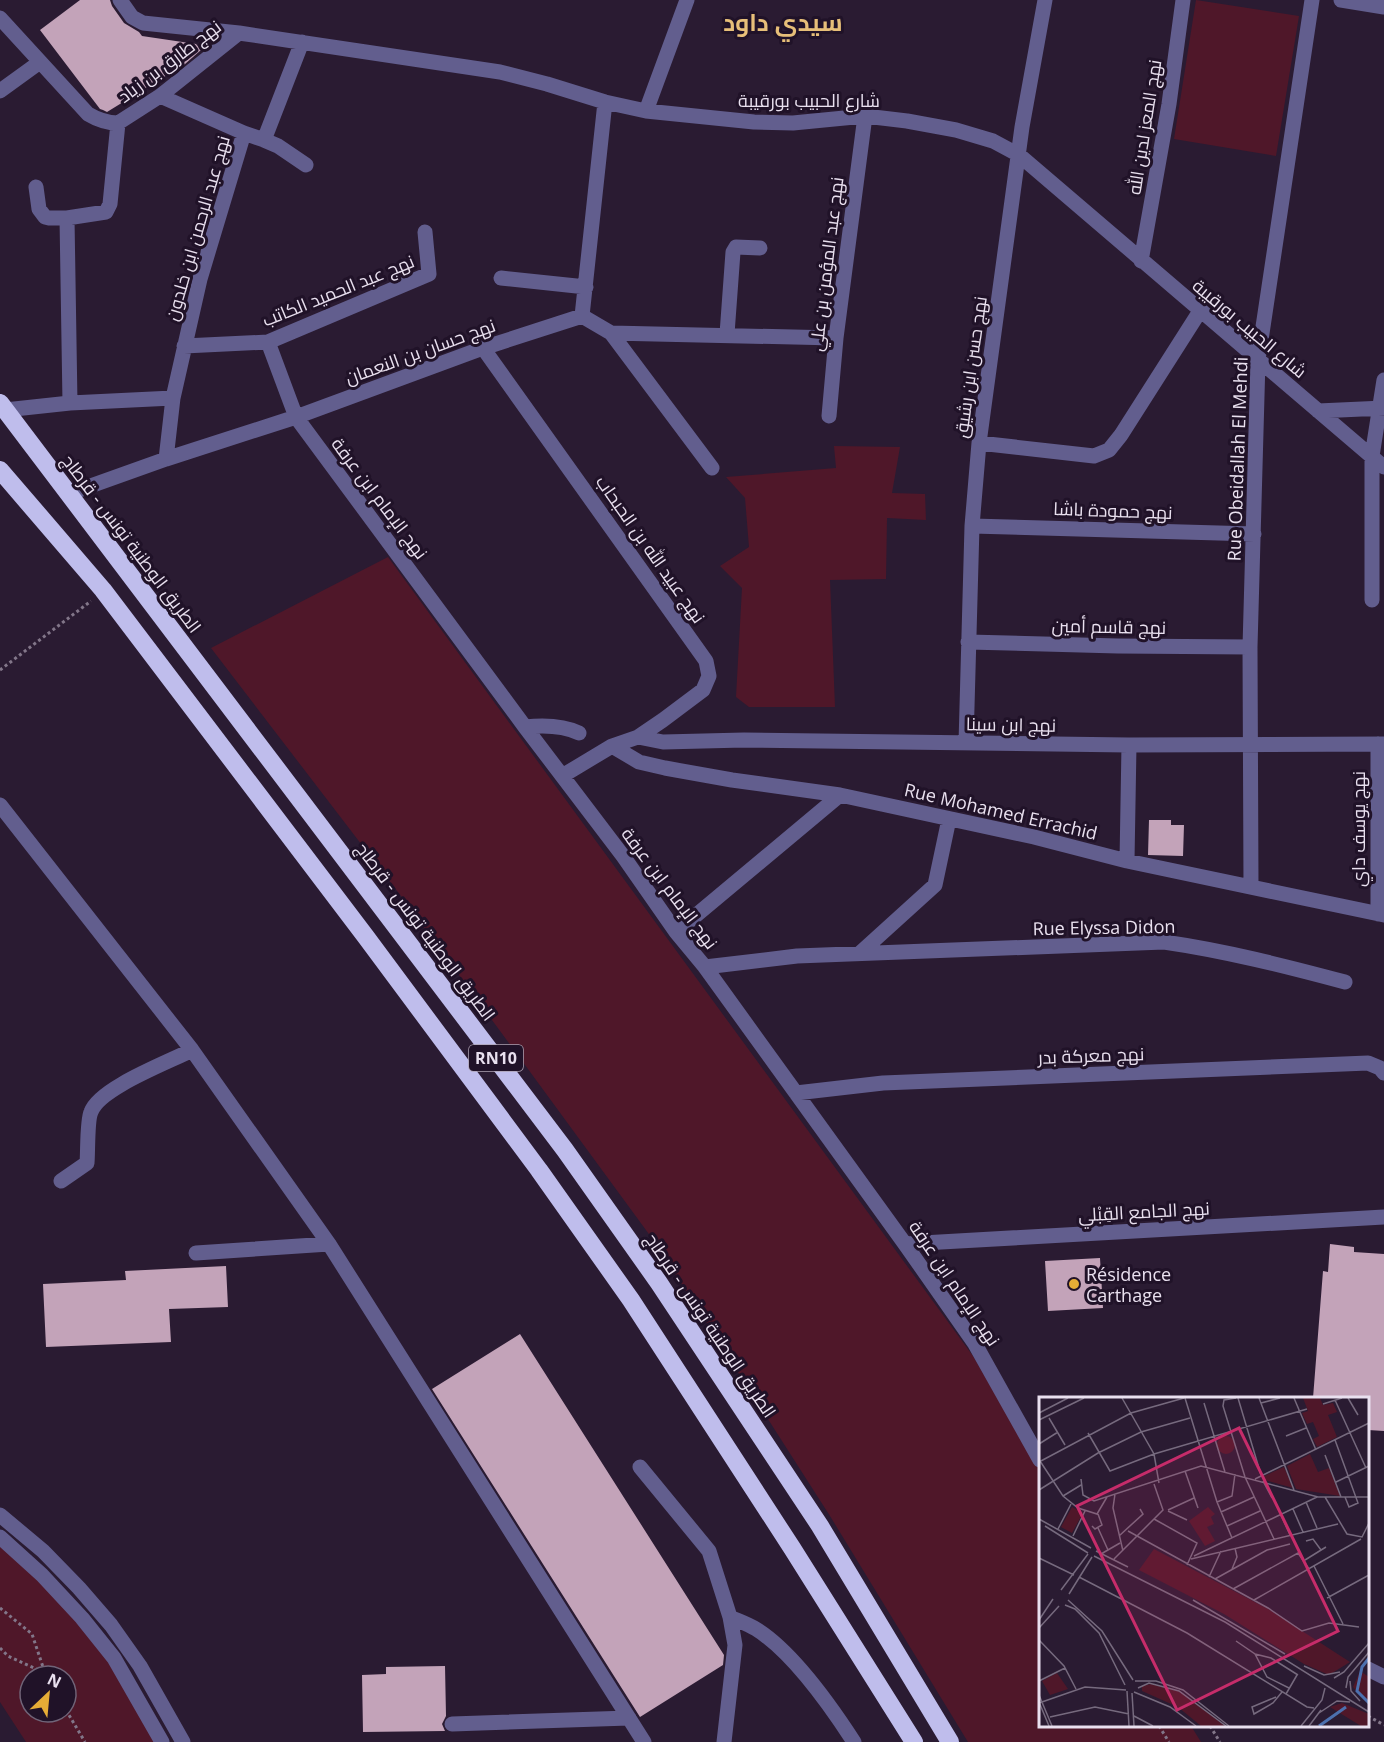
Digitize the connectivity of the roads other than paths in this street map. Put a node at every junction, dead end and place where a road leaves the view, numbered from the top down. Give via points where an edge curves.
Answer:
1 (120, 0) edge
2 (687, 0) edge
3 (1045, 0) edge
4 (1184, 0) edge
5 (1312, 0) edge
6 (1341, 0) edge
7 (1384, 7) edge
8 (0, 18) edge
9 (239, 33) junction
10 (302, 42) junction
11 (40, 62) junction
12 (0, 91) edge
13 (160, 96) junction
14 (605, 102) junction
15 (646, 111) junction
16 (865, 116) junction
17 (118, 123) junction
18 (244, 133) junction
19 (264, 140) junction
20 (1018, 155) junction
21 (306, 165) dead end
22 (36, 188) dead end
23 (67, 218) junction
24 (425, 232) dead end
25 (760, 248) dead end
26 (1141, 261) junction
27 (501, 278) dead end
28 (586, 287) junction
29 (1200, 311) junction
30 (582, 316) junction
31 (611, 333) junction
32 (727, 334) junction
33 (836, 338) junction
34 (268, 342) junction
35 (184, 346) junction
36 (483, 348) junction
37 (1258, 360) junction
38 (1384, 380) edge
39 (173, 398) junction
40 (70, 403) junction
41 (3, 407) edge
42 (1382, 407) edge
43 (1318, 411) junction
44 (829, 416) dead end
45 (296, 417) junction
46 (979, 443) junction
47 (1372, 456) junction
48 (166, 459) junction
49 (1384, 467) edge
50 (712, 468) dead end
51 (1, 471) edge
52 (68, 494) junction
53 (972, 526) junction
54 (1254, 534) junction
55 (1372, 600) dead end
56 (968, 642) junction
57 (1250, 647) junction
58 (525, 727) junction
59 (579, 733) dead end
60 (638, 737) junction
61 (966, 743) junction
62 (1381, 744) edge
63 (1129, 745) junction
64 (1250, 745) junction
65 (612, 746) junction
66 (562, 776) junction
67 (840, 795) junction
68 (0, 805) edge
69 (949, 819) junction
70 (1127, 861) junction
71 (1251, 886) junction
72 (1381, 914) edge
73 (676, 932) junction
74 (860, 953) junction
75 (705, 967) junction
76 (1345, 982) dead end
77 (192, 1050) junction
78 (1384, 1073) edge
79 (796, 1093) junction
80 (61, 1181) dead end
81 (1384, 1217) edge
82 (329, 1244) junction
83 (905, 1244) junction
84 (196, 1253) dead end
85 (1039, 1456) edge
86 (640, 1467) dead end
87 (0, 1515) edge
88 (0, 1537) edge
89 (730, 1617) junction
90 (1369, 1670) edge
91 (1384, 1677) edge
92 (629, 1718) junction
93 (452, 1724) dead end
94 (162, 1742) edge
95 (183, 1742) edge
96 (644, 1742) edge
97 (724, 1742) edge
98 (854, 1742) edge
99 (914, 1742) edge
100 (950, 1742) edge

1 - 9 street, شارع الحبيب بورقيبة via 132,17 142,23
2 - 15 street
3 - 20 street, نهج حسن ابن رشيق
4 - 26 street, نهج المعز لدين الله
5 - 37 street, Rue Obeidallah El Mehdi
6 - 7 street
8 - 11 street, نهج طارق بن زياد
9 - 10 street, شارع الحبيب بورقيبة
9 - 13 street, نهج طارق بن زياد
10 - 14 street, شارع الحبيب بورقيبة via 500,72
10 - 19 street
11 - 12 street
11 - 17 street, نهج طارق بن زياد via 88,114
13 - 17 street, نهج طارق بن زياد
13 - 18 street
14 - 15 street, شارع الحبيب بورقيبة
14 - 28 street
15 - 16 street, شارع الحبيب بورقيبة via 793,123
16 - 20 street, شارع الحبيب بورقيبة via 956,130 993,141
16 - 33 street, نهج عبد المؤمن بن علي
17 - 23 street via 108,209 103,214
18 - 19 street, نهج عبد الرحمن ابن خلدون
18 - 35 street, نهج عبد الرحمن ابن خلدون
19 - 21 street, نهج عبد الرحمن ابن خلدون
20 - 26 street, شارع الحبيب بورقيبة
20 - 46 street, نهج حسن ابن رشيق
22 - 23 street via 40,213 49,218
23 - 40 street
24 - 34 street, نهج عبد الحميد الكاتب via 429,274
25 - 32 street via 736,247 733,252
26 - 29 street, شارع الحبيب بورقيبة
27 - 28 street
28 - 30 street
29 - 37 street, شارع الحبيب بورقيبة
29 - 46 street via 1109,450 1094,456
30 - 31 street
30 - 36 street, نهج حسان بن النعمان
31 - 32 street
31 - 50 street
32 - 33 street
33 - 44 street, نهج عبد المؤمن بن علي
34 - 35 street, نهج عبد الحميد الكاتب
34 - 45 street, نهج الإمام ابن عرفة
35 - 39 street, نهج عبد الرحمن ابن خلدون
36 - 45 street, نهج حسان بن النعمان
36 - 60 street, نهج عبيد الله بن الحبحاب via 706,661 709,676 703,690
37 - 43 street, شارع الحبيب بورقيبة
37 - 54 street, Rue Obeidallah El Mehdi
38 - 42 street
39 - 40 street
39 - 48 street, نهج عبد الرحمن ابن خلدون
40 - 41 street
41 - 52 highway, الطريق الوطنية تونس - قرطاج / RN10
42 - 43 street
42 - 47 street
43 - 47 street, شارع الحبيب بورقيبة
45 - 48 street, نهج حسان بن النعمان
45 - 58 street, نهج الإمام ابن عرفة
46 - 53 street, نهج حسن ابن رشيق
47 - 49 street, شارع الحبيب بورقيبة
47 - 55 street
48 - 52 street, نهج حسان بن النعمان
51 - 99 highway, RN10 via 103,590 538,1170 631,1300
52 - 100 highway, الطريق الوطنية تونس - قرطاج / RN10 via 565,1150 820,1526
53 - 54 street, نهج حمودة باشا
53 - 56 street, نهج حسن ابن رشيق
54 - 57 street, Rue Obeidallah El Mehdi
56 - 57 street, نهج قاسم أمين
56 - 61 street, نهج حسن ابن رشيق
57 - 64 street, Rue Obeidallah El Mehdi
58 - 59 street via 560,727
58 - 66 street, نهج الإمام ابن عرفة
60 - 61 street, نهج ابن سينا via 663,742
60 - 65 street, نهج عبيد الله بن الحبحاب
61 - 63 street, نهج ابن سينا
62 - 64 street, نهج ابن سينا
62 - 72 street, نهج يوسف داي
63 - 64 street, نهج ابن سينا
63 - 70 street
64 - 71 street, Rue Obeidallah El Mehdi
65 - 66 street, نهج عبيد الله بن الحبحاب
65 - 67 street, Rue Mohamed Errachid via 639,762 665,768
66 - 73 street, نهج الإمام ابن عرفة
67 - 69 street, Rue Mohamed Errachid
67 - 73 street
68 - 77 street
69 - 70 street, Rue Mohamed Errachid
69 - 74 street via 935,885
70 - 71 street, Rue Mohamed Errachid
71 - 72 street, Rue Mohamed Errachid
73 - 75 street, نهج الإمام ابن عرفة
74 - 75 street, Rue Elyssa Didon
74 - 76 street, Rue Elyssa Didon via 1164,942
75 - 79 street, نهج الإمام ابن عرفة
77 - 80 street via 96,1101 90,1113 87,1163
77 - 82 street
78 - 79 street, نهج معركة بدر via 1368,1063 883,1083
79 - 83 street, نهج الإمام ابن عرفة
81 - 83 street, نهج الجامع القِبْلي
82 - 84 street
82 - 92 street
83 - 85 street, نهج الإمام ابن عرفة via 975,1344
86 - 89 street via 709,1551
87 - 95 street via 43,1551 111,1625 140,1666
88 - 94 street via 42,1575 114,1658
89 - 97 street via 735,1645
89 - 98 street via 767,1637 793,1662
90 - 91 street
92 - 93 street
92 - 96 street

